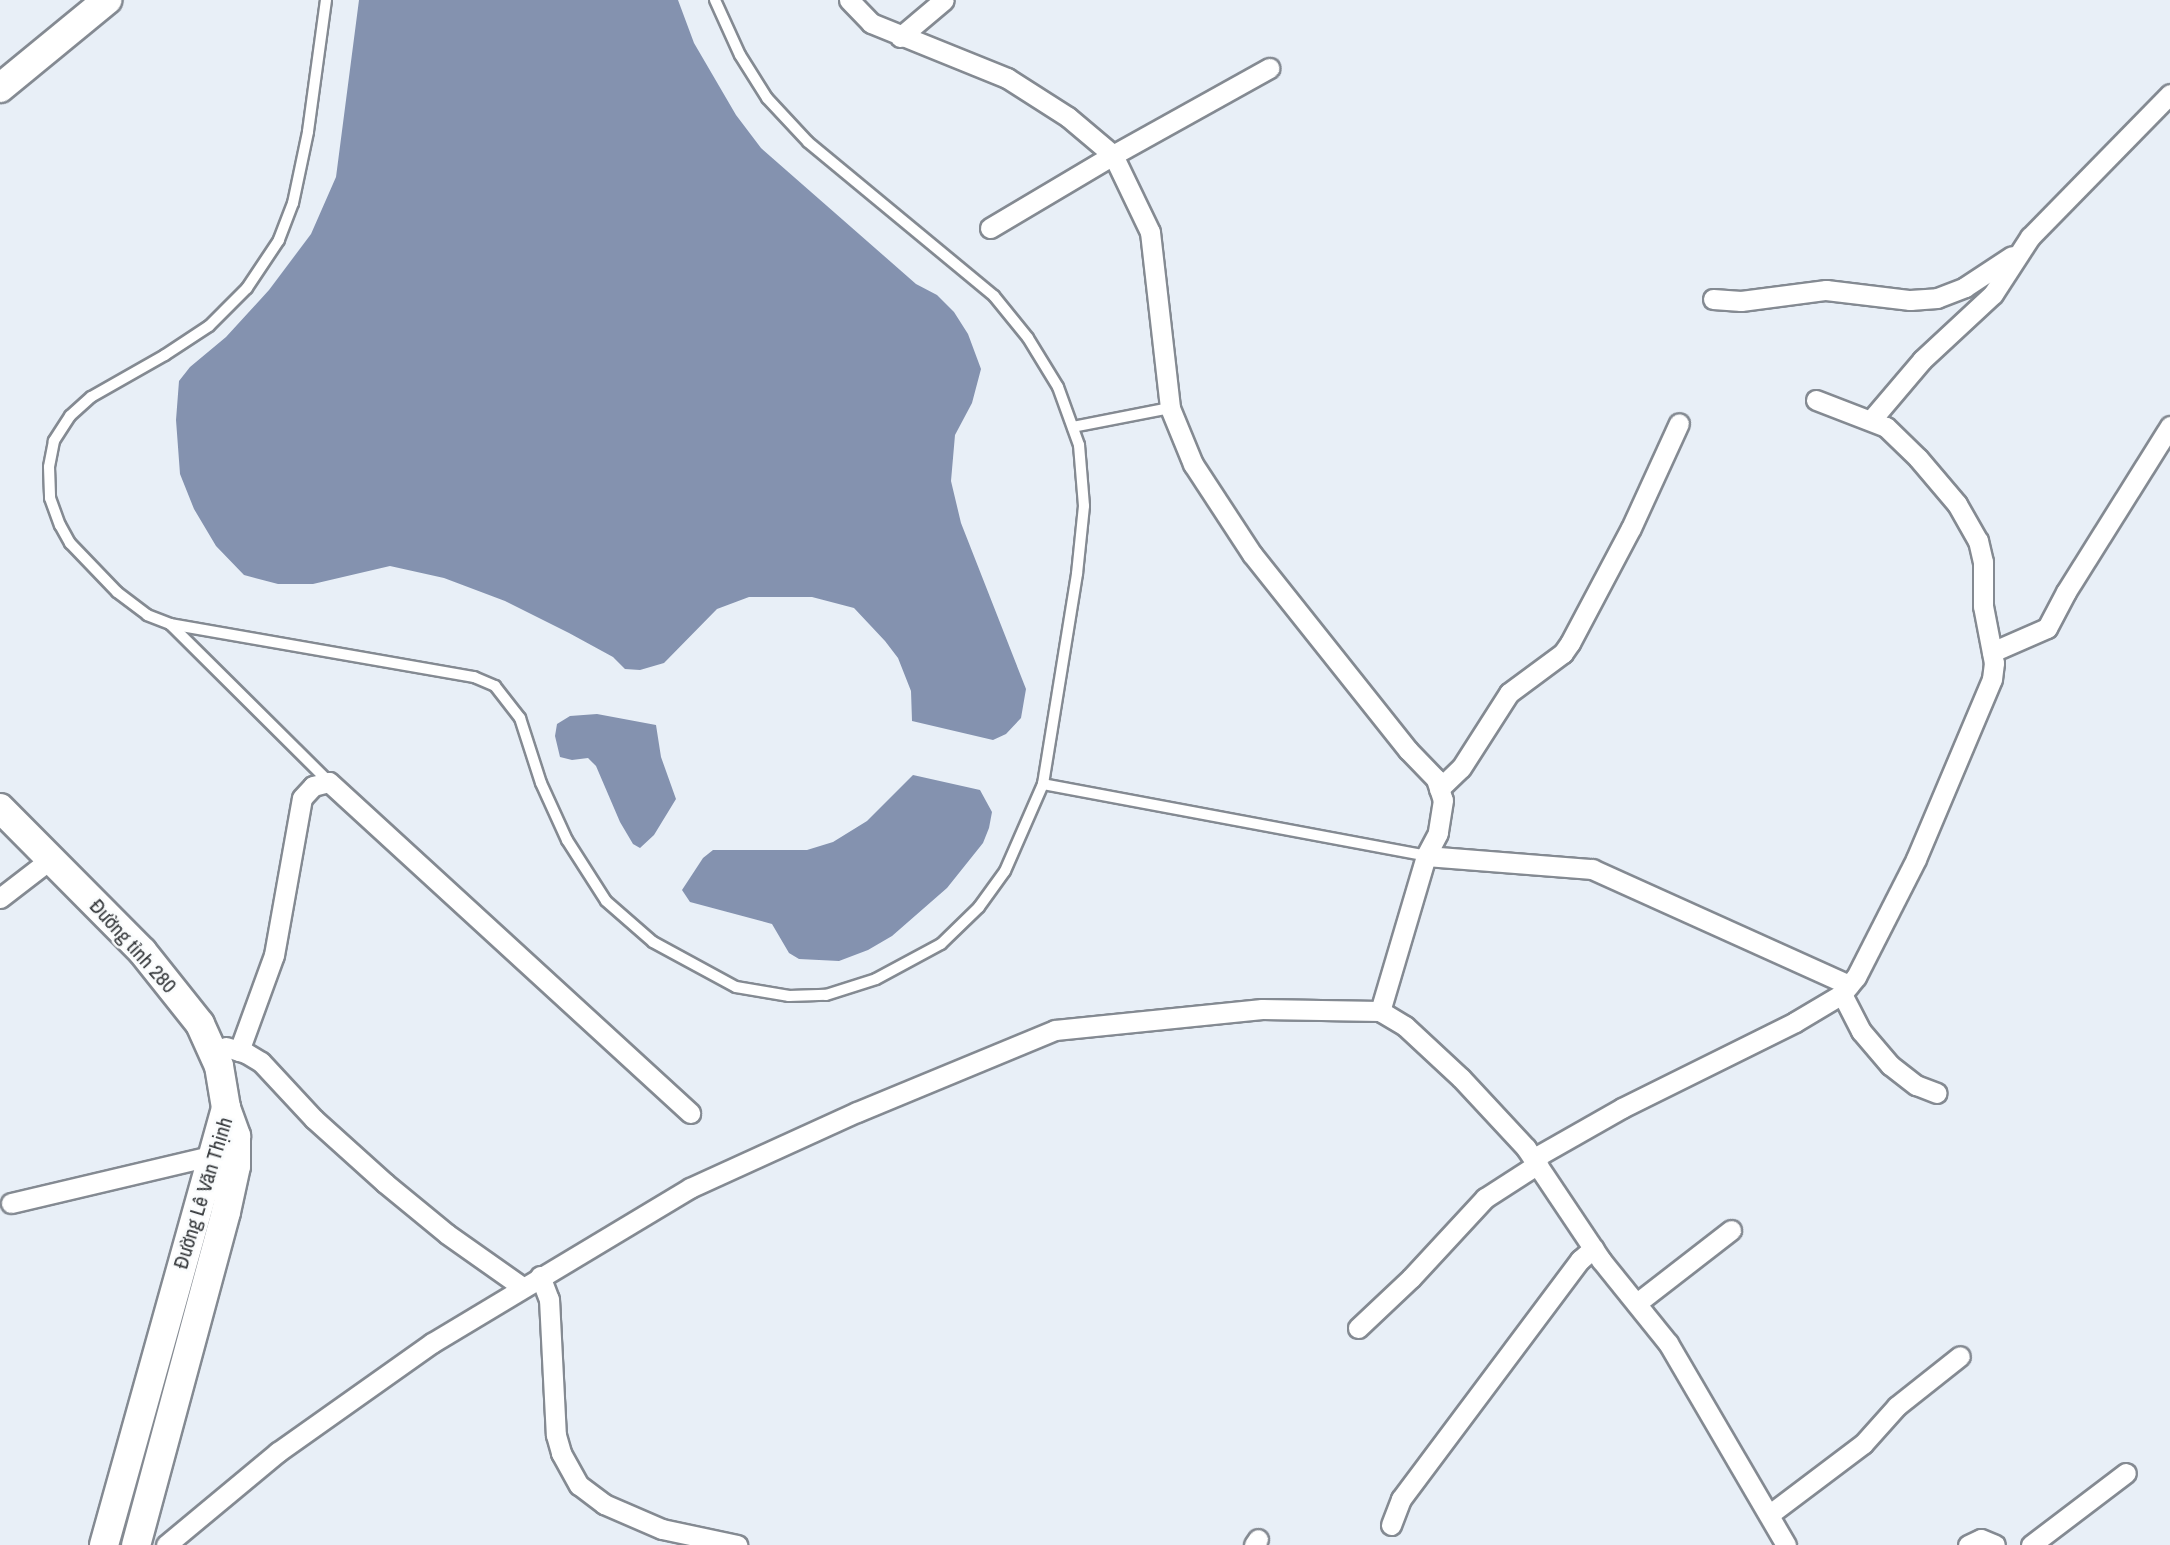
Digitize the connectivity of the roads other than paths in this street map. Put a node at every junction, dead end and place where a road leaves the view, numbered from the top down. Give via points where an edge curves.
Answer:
1 (107, 0) edge
2 (326, 0) edge
3 (715, 0) edge
4 (849, 0) edge
5 (944, 0) edge
6 (900, 37) junction
7 (1269, 68) dead end
8 (0, 88) edge
9 (2170, 94) edge
10 (1113, 155) junction
11 (990, 228) dead end
12 (2022, 250) junction
13 (1713, 299) dead end
14 (1816, 400) dead end
15 (1170, 408) junction
16 (1872, 419) junction
17 (1679, 423) dead end
18 (2170, 426) edge
19 (1073, 427) junction
20 (170, 624) junction
21 (1992, 652) junction
22 (329, 782) junction
23 (1043, 784) junction
24 (1439, 789) junction
25 (0, 808) edge
26 (1426, 856) junction
27 (52, 858) junction
28 (0, 898) edge
29 (1846, 989) junction
30 (1380, 1012) junction
31 (209, 1040) junction
32 (239, 1051) junction
33 (1937, 1093) dead end
34 (226, 1108) junction
35 (690, 1113) dead end
36 (211, 1156) junction
37 (1536, 1161) junction
38 (11, 1203) dead end
39 (1731, 1230) dead end
40 (1594, 1248) junction
41 (540, 1276) junction
42 (522, 1287) junction
43 (1637, 1303) junction
44 (1358, 1328) dead end
45 (1960, 1356) dead end
46 (2126, 1474) dead end
47 (1770, 1514) junction
48 (1391, 1525) dead end
49 (104, 1545) edge
50 (136, 1545) edge
51 (166, 1545) edge
52 (737, 1545) edge
53 (1786, 1545) edge
54 (1968, 1545) edge
55 (1995, 1545) edge
56 (2031, 1545) edge

1 - 8 main road
2 - 20 lane via 308,132 293,203 279,240 247,288 209,326 91,397 70,416 54,441 48,467 50,498 70,542 117,592 147,615
3 - 19 lane via 740,55 767,98 808,142 994,296 1028,338 1058,387
4 - 6 street via 871,23
5 - 6 street
6 - 10 street via 1007,78 1068,117
7 - 10 street
9 - 12 street
10 - 11 street
10 - 15 street via 1150,232
12 - 13 street via 1965,287 1937,298 1910,300 1826,290 1741,301
12 - 16 street via 1993,294 1922,360
14 - 16 street
15 - 19 lane
15 - 24 street via 1193,464 1232,526 1311,631 1436,779
16 - 21 street via 1918,458 1957,504 1978,541
17 - 24 street via 1631,528 1570,643 1509,692 1461,768
18 - 21 street via 2047,628
19 - 23 lane via 1084,506
20 - 22 lane
20 - 23 lane via 474,677 495,686 520,718 541,783 567,840 606,901 653,942 736,987 789,996 826,995 876,979 941,944 979,907 1005,871
21 - 29 street via 1992,679 1916,859
22 - 32 street via 313,786 302,798 274,955
22 - 35 street
23 - 26 lane
24 - 26 street via 1443,818
25 - 27 main road, Đường tỉnh 280
26 - 29 street via 1592,869
26 - 30 street
27 - 28 street
27 - 31 main road, Đường tỉnh 280 via 142,951
29 - 33 street via 1861,1031 1890,1065 1916,1085
29 - 37 street via 1795,1022 1622,1108
30 - 37 street via 1432,1049
30 - 41 street via 1262,1009 1055,1030 690,1188
31 - 32 street
31 - 34 main road, Đường tỉnh 280
32 - 42 street via 261,1062 314,1119 385,1183
34 - 36 main road, Đường Lê Văn Thịnh
34 - 50 main road, Đường Lê Văn Thịnh via 236,1136 233,1178
36 - 38 street
36 - 49 main road, Đường Lê Văn Thịnh
37 - 40 street
37 - 44 street via 1485,1198
39 - 43 street
40 - 43 street
40 - 48 street via 1580,1260 1401,1499
41 - 42 street
41 - 52 street via 549,1299 556,1435 579,1485 614,1510 663,1530
42 - 51 street via 432,1343 278,1452
43 - 47 street via 1683,1365
45 - 47 street via 1897,1406 1863,1444
46 - 56 street
47 - 53 street
54 - 55 street via 1981,1539

